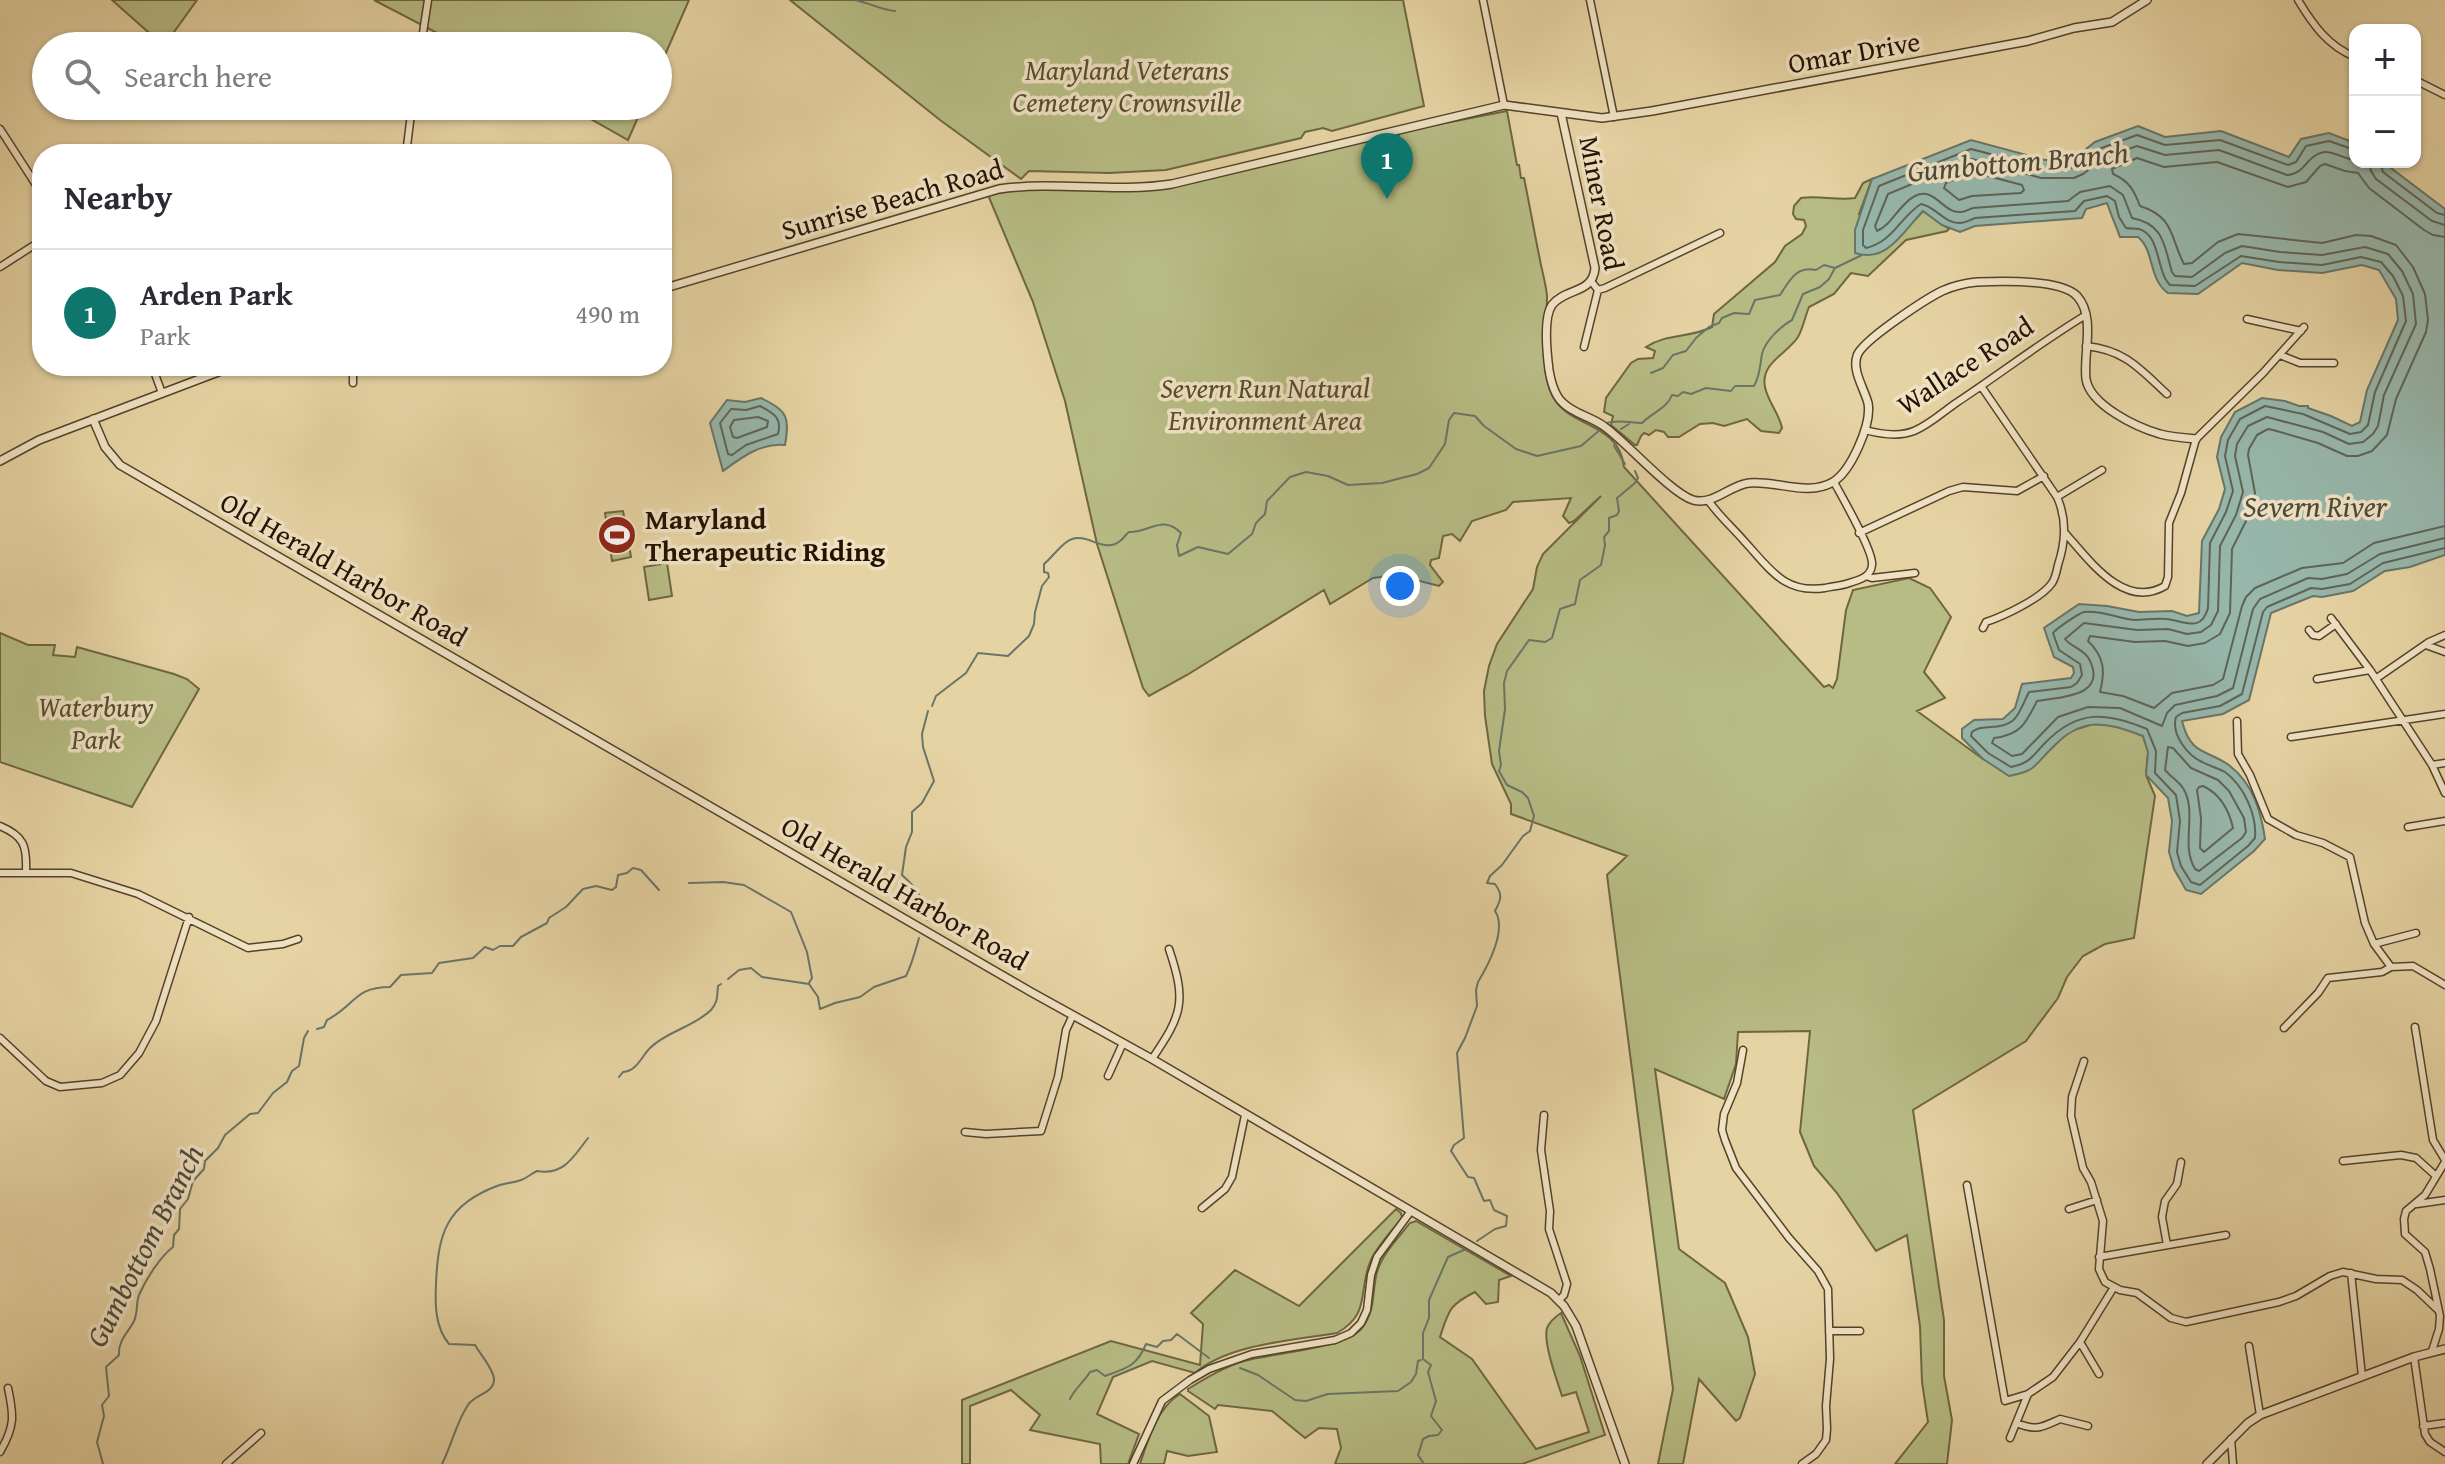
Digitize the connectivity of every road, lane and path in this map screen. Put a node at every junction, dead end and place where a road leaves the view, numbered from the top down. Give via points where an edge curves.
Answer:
1 (428, 0) edge
2 (1483, 0) edge
3 (1590, 0) edge
4 (2147, 0) edge
5 (2298, 0) edge
6 (423, 32) edge
7 (2349, 54) edge
8 (2421, 83) edge
9 (2445, 95) edge
10 (1504, 105) junction
11 (1561, 113) junction
12 (1614, 117) junction
13 (410, 120) edge
14 (0, 129) edge
15 (407, 144) edge
16 (32, 179) edge
17 (1720, 233) dead end
18 (32, 246) edge
19 (0, 267) edge
20 (1591, 281) junction
21 (672, 286) edge
22 (1598, 290) junction
23 (2086, 315) junction
24 (2247, 319) dead end
25 (2086, 346) junction
26 (1584, 347) dead end
27 (2280, 355) junction
28 (2334, 363) dead end
29 (156, 376) edge
30 (207, 376) edge
31 (353, 376) edge
32 (353, 383) dead end
33 (1981, 386) junction
34 (162, 393) junction
35 (2167, 394) dead end
36 (93, 419) junction
37 (1865, 430) junction
38 (2196, 439) junction
39 (0, 461) edge
40 (2102, 470) dead end
41 (2044, 476) junction
42 (1834, 482) junction
43 (2057, 497) junction
44 (1708, 500) junction
45 (1859, 533) junction
46 (2065, 533) junction
47 (1915, 573) dead end
48 (1866, 576) junction
49 (1983, 628) dead end
50 (2309, 630) dead end
51 (2445, 635) edge
52 (2426, 645) junction
53 (2445, 652) edge
54 (2370, 670) junction
55 (2377, 678) junction
56 (2317, 679) dead end
57 (2445, 714) edge
58 (2237, 721) dead end
59 (2406, 721) junction
60 (2291, 737) dead end
61 (2445, 763) edge
62 (2432, 765) junction
63 (2445, 793) edge
64 (2445, 821) edge
65 (0, 826) edge
66 (2408, 827) dead end
67 (26, 871) junction
68 (0, 873) edge
69 (189, 917) junction
70 (2416, 933) dead end
71 (298, 939) dead end
72 (2374, 944) junction
73 (1169, 949) dead end
74 (2391, 967) junction
75 (2445, 985) edge
76 (1073, 1015) junction
77 (2415, 1027) dead end
78 (2284, 1028) dead end
79 (0, 1038) edge
80 (1123, 1043) junction
81 (1743, 1050) dead end
82 (1152, 1059) junction
83 (2084, 1061) dead end
84 (1108, 1076) dead end
85 (1245, 1115) junction
86 (1544, 1115) dead end
87 (965, 1132) dead end
88 (2343, 1161) dead end
89 (2445, 1161) edge
90 (2181, 1162) dead end
91 (2436, 1176) junction
92 (1967, 1185) dead end
93 (2097, 1200) junction
94 (2445, 1200) edge
95 (2417, 1204) junction
96 (1202, 1208) dead end
97 (2069, 1209) dead end
98 (1411, 1211) junction
99 (2226, 1235) dead end
100 (2167, 1245) junction
101 (2099, 1257) junction
102 (2351, 1273) junction
103 (2114, 1287) junction
104 (1559, 1300) junction
105 (2442, 1310) edge
106 (1829, 1331) junction
107 (1860, 1331) dead end
108 (2080, 1342) junction
109 (2249, 1346) dead end
110 (2445, 1349) edge
111 (2429, 1352) junction
112 (2414, 1357) junction
113 (2099, 1374) dead end
114 (2362, 1376) junction
115 (8, 1388) dead end
116 (2028, 1394) junction
117 (2260, 1415) junction
118 (2016, 1423) junction
119 (2445, 1423) edge
120 (2088, 1426) dead end
121 (2423, 1426) junction
122 (261, 1433) dead end
123 (2010, 1438) dead end
124 (2231, 1439) junction
125 (0, 1452) edge
126 (2445, 1452) edge
127 (2208, 1463) edge
128 (226, 1464) edge
129 (1133, 1464) edge
130 (1625, 1464) edge
131 (1802, 1464) edge
132 (2220, 1464) edge
133 (2233, 1464) edge

1 - 6 street
2 - 10 street
3 - 12 street
4 - 12 street, Omar Drive via 2112,22 2028,41
5 - 7 street via 2313,25
8 - 9 street
10 - 11 street, Sunrise Beach Road
10 - 21 street, Sunrise Beach Road via 1172,184 999,189
11 - 12 street, Omar Drive
11 - 20 street, Miner Road via 1595,268
13 - 15 street
14 - 16 street
17 - 22 street
18 - 19 street
20 - 22 street, Miner Road
20 - 44 street via 1557,300 1549,311 1548,356 1556,395 1610,430 1682,494
22 - 26 street, Miner Road
23 - 25 street
23 - 33 street, Wallace Road
23 - 37 street via 2077,296 2052,285 1975,282 1941,292 1876,335 1857,354 1856,369 1869,411
24 - 27 street via 2303,329
25 - 35 street via 2122,356
25 - 38 street via 2087,385 2102,404 2160,434
27 - 28 street via 2300,363
27 - 38 street
29 - 34 street
30 - 34 street
31 - 32 street
33 - 37 street, Wallace Road via 1914,431
33 - 41 street
34 - 36 street
36 - 39 street
36 - 76 street, Old Herald Harbor Road via 120,465
37 - 42 street via 1848,467
38 - 46 street via 2169,523 2165,586 2136,594 2117,585
40 - 43 street
41 - 43 street
41 - 45 street via 2017,491 1949,491
42 - 44 street via 1816,488 1744,483
42 - 45 street
43 - 46 street
44 - 48 street via 1792,586 1809,590
45 - 48 street via 1872,559
46 - 49 street via 2053,583
47 - 48 street
50 - 54 street via 2319,636 2334,621
51 - 52 street
52 - 53 street
52 - 55 street
54 - 55 street
54 - 56 street
55 - 59 street
57 - 59 street
58 - 72 street via 2238,754 2268,819 2350,857
59 - 60 street
59 - 62 street
61 - 62 street
62 - 63 street
64 - 66 street
65 - 67 street via 16,833 27,851
67 - 68 street
67 - 69 street via 71,873
69 - 71 street via 248,948
69 - 79 street via 156,1021 120,1075 102,1083 60,1087 46,1081
70 - 72 street
72 - 74 street
73 - 82 street via 1180,1006
74 - 75 street via 2413,966
74 - 78 street via 2328,978
76 - 80 street, Old Herald Harbor Road
76 - 87 street via 1041,1131
77 - 89 street via 2433,1140
80 - 82 street, Old Herald Harbor Road
80 - 84 street
81 - 106 street via 1724,1114 1725,1140 1736,1168 1828,1289
82 - 85 street, Old Herald Harbor Road
83 - 93 street via 2071,1116
85 - 96 street via 1232,1177
85 - 98 street, Old Herald Harbor Road
86 - 104 street via 1541,1150 1549,1229 1567,1284
88 - 91 street via 2401,1155 2416,1158
89 - 91 street
90 - 100 street via 2162,1217
91 - 95 street
92 - 116 street via 2005,1401
93 - 97 street
93 - 101 street via 2103,1221
94 - 95 street
95 - 105 street via 2406,1211 2405,1234 2425,1252
98 - 104 street, Old Herald Harbor Road
98 - 129 street via 1377,1257 1367,1310 1351,1333 1252,1354 1190,1380 1162,1401
99 - 100 street
100 - 101 street
101 - 103 street via 2101,1277
102 - 103 street via 2330,1276 2279,1302 2186,1322 2171,1318 2137,1293
102 - 105 street via 2402,1280
102 - 114 street
103 - 108 street
104 - 130 street, Old Herald Harbor Road via 1581,1339
105 - 111 street
106 - 107 street
106 - 131 street via 1826,1440
108 - 113 street
108 - 116 street via 2053,1377
109 - 117 street
110 - 111 street
111 - 112 street
112 - 114 street
112 - 121 street
114 - 117 street
115 - 125 street via 13,1425
116 - 118 street
117 - 124 street
118 - 120 street via 2040,1429 2060,1419
118 - 123 street
119 - 121 street
121 - 126 street via 2426,1438
122 - 128 street
124 - 127 street
124 - 133 street
127 - 132 street

